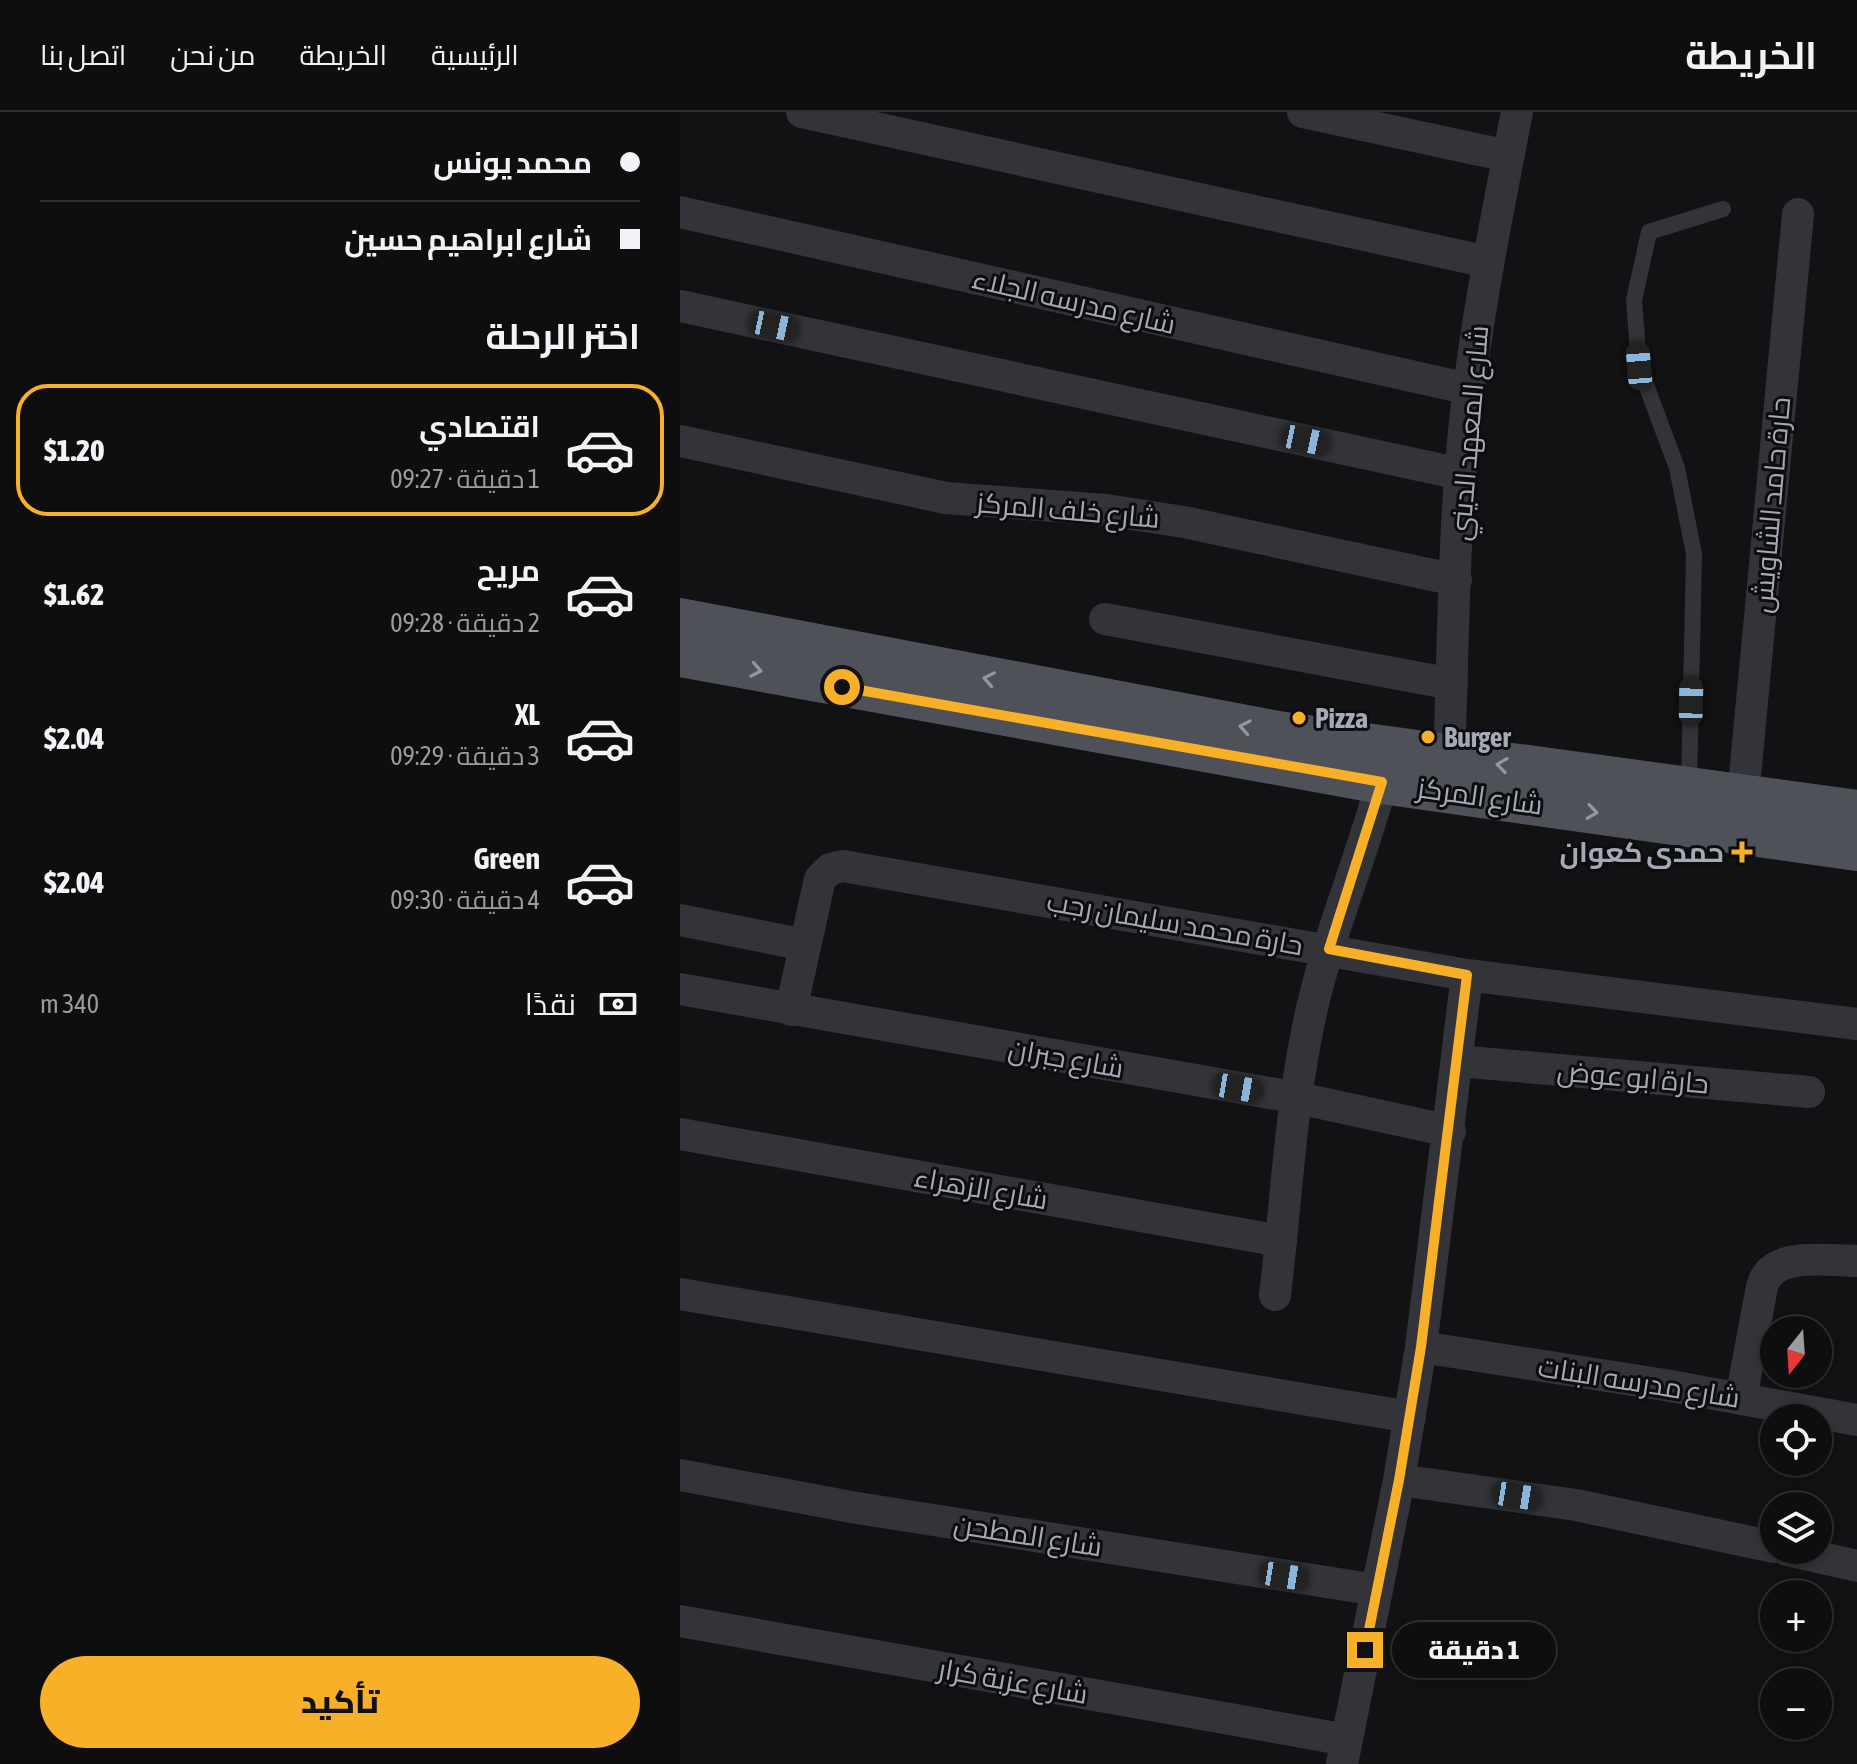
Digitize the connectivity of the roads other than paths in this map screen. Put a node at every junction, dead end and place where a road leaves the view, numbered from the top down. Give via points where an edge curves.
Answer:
1 (802, 112) edge
2 (1303, 112) edge
3 (1517, 112) edge
4 (1508, 156) junction
5 (1723, 209) dead end
6 (680, 212) edge
7 (1798, 214) dead end
8 (1488, 262) junction
9 (680, 306) edge
10 (1469, 389) junction
11 (680, 441) edge
12 (1461, 474) junction
13 (1456, 580) junction
14 (1105, 619) dead end
15 (680, 620) edge
16 (680, 655) edge
17 (1452, 684) junction
18 (1449, 758) junction
19 (1382, 782) junction
20 (1743, 797) junction
21 (1674, 800) junction
22 (1857, 812) edge
23 (1857, 849) edge
24 (680, 920) edge
25 (805, 945) junction
26 (1329, 949) junction
27 (1467, 975) junction
28 (680, 989) edge
29 (791, 1010) junction
30 (1857, 1024) edge
31 (1458, 1061) junction
32 (1809, 1092) dead end
33 (1298, 1098) junction
34 (1450, 1131) junction
35 (680, 1134) edge
36 (1281, 1241) junction
37 (1857, 1261) edge
38 (680, 1294) edge
39 (1275, 1295) dead end
40 (1421, 1347) junction
41 (1741, 1399) junction
42 (1410, 1417) junction
43 (1857, 1420) edge
44 (680, 1475) edge
45 (1399, 1480) junction
46 (1760, 1544) edge
47 (1832, 1560) edge
48 (1857, 1566) edge
49 (1377, 1590) junction
50 (680, 1621) edge
51 (1344, 1752) edge

1 - 8 street
2 - 4 street
3 - 4 street, شارع المعهد الديني
4 - 8 street, شارع المعهد الديني
5 - 21 lane via 1649,232 1634,300 1639,366 1677,468 1694,554
6 - 10 street, شارع مدرسه الجلاء
7 - 20 street, حارة حامد الشاويش
8 - 10 street, شارع المعهد الديني
9 - 12 street
10 - 12 street, شارع المعهد الديني
11 - 13 street, شارع خلف المركز via 946,498 1106,510 1184,522
12 - 13 street, شارع المعهد الديني
13 - 17 street, شارع المعهد الديني
14 - 17 street
18 -> 15 main road, شارع المركز via 1195,718
16 -> 19 main road, شارع المركز
17 - 18 street, شارع المعهد الديني
21 -> 18 main road, شارع المركز
19 -> 21 main road, شارع المركز
19 - 26 street
20 - 21 main road, شارع المركز
20 - 22 main road, شارع المركز
21 - 23 main road, شارع المركز
24 - 25 street
25 - 26 street, حارة محمد سليمان رجب via 820,879 843,866
25 - 29 street, حارة محمد سليمان رجب
26 - 27 street, حارة محمد سليمان رجب
26 - 33 street via 1309,1023
27 - 30 street, حارة محمد سليمان رجب
27 - 31 street
28 - 29 street, شارع جبران
29 - 33 street, شارع جبران
31 - 32 street, حارة ابو عوض
31 - 34 street
33 - 34 street, شارع جبران
33 - 36 street
34 - 40 street
35 - 36 street, شارع الزهراء
36 - 39 street
37 - 41 street via 1786,1262 1770,1271 1762,1287
38 - 42 street
40 - 41 street, شارع مدرسه البنات
40 - 42 street
41 - 43 street, شارع مدرسه البنات
42 - 45 street
44 - 49 street, شارع المطحن
45 - 46 street via 1576,1505
45 - 49 street
47 - 48 street
49 - 51 street
50 - 51 street, شارع عزبة كرار

